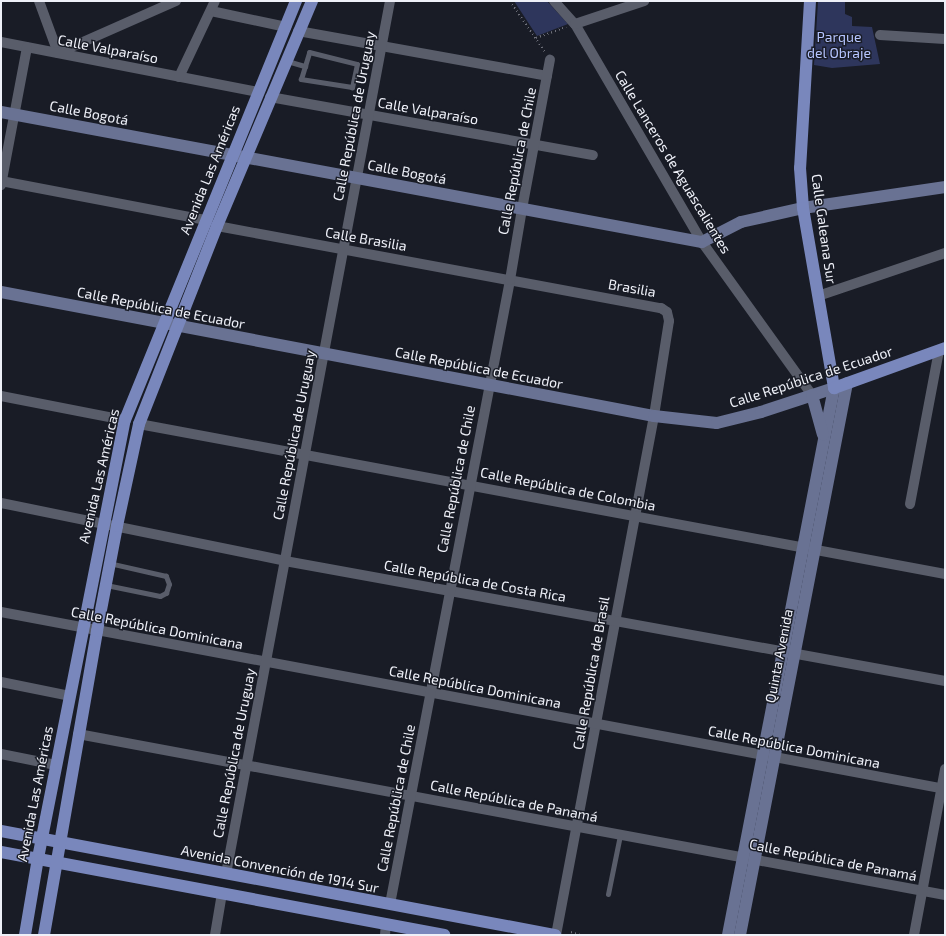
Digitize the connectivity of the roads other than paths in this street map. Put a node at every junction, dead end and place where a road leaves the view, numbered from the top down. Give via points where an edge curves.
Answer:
1 (39, 1) edge
2 (176, 1) edge
3 (214, 1) edge
4 (296, 1) edge
5 (312, 1) edge
6 (390, 1) edge
7 (554, 1) edge
8 (644, 1) edge
9 (810, 1) edge
10 (210, 12) junction
11 (575, 24) junction
12 (286, 27) junction
13 (298, 31) junction
14 (880, 35) dead end
15 (945, 39) edge
16 (1, 42) edge
17 (381, 46) junction
18 (27, 47) junction
19 (58, 53) junction
20 (286, 60) junction
21 (550, 60) road end
22 (305, 66) junction
23 (547, 76) junction
24 (179, 77) junction
25 (258, 92) junction
26 (270, 97) junction
27 (1, 112) edge
28 (14, 114) junction
29 (368, 115) junction
30 (534, 144) junction
31 (233, 155) junction
32 (593, 155) dead end
33 (246, 158) junction
34 (356, 178) junction
35 (1, 183) edge
36 (945, 187) edge
37 (803, 208) junction
38 (522, 209) junction
39 (206, 220) junction
40 (217, 226) junction
41 (702, 242) junction
42 (343, 249) junction
43 (945, 253) edge
44 (510, 280) junction
45 (1, 292) edge
46 (818, 296) junction
47 (164, 324) junction
48 (176, 326) junction
49 (942, 350) edge
50 (323, 354) junction
51 (848, 383) junction
52 (489, 385) junction
53 (834, 388) junction
54 (812, 395) junction
55 (1, 396) edge
56 (654, 416) junction
57 (124, 420) junction
58 (139, 424) junction
59 (824, 439) junction
60 (304, 454) junction
61 (470, 485) junction
62 (1, 503) edge
63 (910, 504) dead end
64 (634, 516) junction
65 (104, 523) junction
66 (117, 526) junction
67 (803, 547) junction
68 (815, 549) junction
69 (285, 561) junction
70 (109, 563) junction
71 (945, 574) edge
72 (106, 584) junction
73 (449, 591) junction
74 (1, 612) edge
75 (615, 621) junction
76 (83, 629) junction
77 (97, 631) junction
78 (783, 651) junction
79 (795, 653) junction
80 (265, 663) junction
81 (945, 681) edge
82 (1, 682) edge
83 (430, 693) junction
84 (70, 696) junction
85 (596, 724) junction
86 (78, 734) junction
87 (1, 754) edge
88 (763, 755) junction
89 (775, 757) junction
90 (56, 765) junction
91 (246, 765) junction
92 (945, 769) edge
93 (943, 789) edge
94 (410, 796) junction
95 (577, 827) junction
96 (1, 831) edge
97 (620, 835) junction
98 (42, 839) junction
99 (60, 843) junction
100 (1, 852) edge
101 (743, 857) junction
102 (38, 858) junction
103 (755, 860) junction
104 (56, 862) junction
105 (226, 874) junction
106 (921, 890) junction
107 (222, 893) junction
108 (608, 894) dead end
109 (945, 895) edge
110 (390, 904) junction
111 (385, 930) edge
112 (25, 935) edge
113 (44, 935) edge
114 (215, 935) edge
115 (444, 935) edge
116 (555, 935) edge
117 (728, 935) edge
118 (740, 935) edge
119 (914, 935) edge

1 - 19 street
2 - 19 street
3 - 10 street
4 - 12 main road, Avenida Las Américas
5 - 13 main road, Avenida Las Américas
6 - 17 street, Calle República de Uruguay
7 - 11 street, Calle Lanceros de Aguascalientes
8 - 11 street
9 - 37 main road, Calle Galeana Sur via 800,168
10 - 12 street
10 - 24 street
11 - 41 street, Calle Lanceros de Aguascalientes
12 - 25 main road, Avenida Las Américas
13 - 17 street
13 - 20 main road, Avenida Las Américas
14 - 15 street
16 - 18 street, Calle Valparaíso
17 - 23 street
17 - 29 street, Calle República de Uruguay
18 - 19 street, Calle Valparaíso
18 - 28 street
19 - 24 street, Calle Valparaíso
20 - 22 lane
20 - 26 main road, Avenida Las Américas
21 - 23 street, Calle República de Chile
22 - 22 lane via 301,79 352,87 358,64 309,52
23 - 30 street, Calle República de Chile
24 - 25 street, Calle Valparaíso
25 - 31 main road, Avenida Las Américas
26 - 29 street, Calle Valparaíso
26 - 33 main road, Avenida Las Américas
27 - 28 street, Calle Bogotá
28 - 31 street, Calle Bogotá
28 - 35 street
29 - 30 street, Calle Valparaíso
29 - 34 street, Calle República de Uruguay
30 - 32 street, Calle Valparaíso
30 - 38 street, Calle República de Chile
31 - 33 street, Calle Bogotá
31 - 39 main road, Avenida Las Américas
33 - 34 street, Calle Bogotá
33 - 40 main road, Avenida Las Américas
34 - 38 street, Calle Bogotá
34 - 42 street, Calle República de Uruguay
35 - 39 street
36 - 37 street
37 - 41 street via 741,222
37 - 46 main road, Calle Galeana Sur
38 - 41 street, Calle Bogotá
38 - 44 street, Calle República de Chile
39 - 47 main road, Avenida Las Américas
40 - 42 street, Calle Brasilia
40 - 48 main road, Avenida Las Américas
41 - 54 street, Calle Lanceros de Aguascalientes
42 - 44 street, Calle Brasilia
42 - 50 street, Calle República de Uruguay
43 - 46 street
44 - 52 street, Calle República de Chile
44 - 56 street, Brasilia via 661,308 667,312 669,321
45 - 47 street, Calle República de Ecuador
46 - 53 main road, Calle Galeana Sur
47 - 48 street, Calle República de Ecuador
47 - 57 main road, Avenida Las Américas
48 - 50 street, Calle República de Ecuador
48 - 58 main road, Avenida Las Américas
49 - 51 main road, Calle República de Ecuador
49 - 63 street
50 - 52 street, Calle República de Ecuador
50 - 60 street, Calle República de Uruguay
51 - 53 main road, Calle República de Ecuador
51 - 68 street, Quinta Avenida
52 - 56 street, Calle República de Ecuador
52 - 61 street, Calle República de Chile
53 - 54 street, Calle República de Ecuador
53 - 59 street, Quinta Avenida
54 - 56 street, Calle República de Ecuador via 717,423
54 - 59 street
55 - 57 street
56 - 64 street, Calle República de Brasil
57 - 65 main road, Avenida Las Américas
58 - 60 street, Calle República de Colombia
58 - 66 main road, Avenida Las Américas
59 - 67 street, Quinta Avenida
60 - 61 street, Calle República de Colombia
60 - 69 street, Calle República de Uruguay
61 - 64 street, Calle República de Colombia
61 - 73 street, Calle República de Chile
62 - 65 street, Calle República de Costa Rica
64 - 67 street, Calle República de Colombia
64 - 75 street, Calle República de Brasil
65 - 66 street, Calle República de Costa Rica
65 - 76 main road, Avenida Las Américas
66 - 69 street, Calle República de Costa Rica
66 - 70 main road, Avenida Las Américas
67 - 68 street, Calle República de Colombia
67 - 78 street, Quinta Avenida
68 - 71 street, Calle República de Colombia
68 - 79 street, Quinta Avenida
69 - 73 street, Calle República de Costa Rica
69 - 80 street, Calle República de Uruguay
70 - 72 main road, Avenida Las Américas
70 - 72 lane via 166,576 169,584 166,593 160,596
72 - 77 main road, Avenida Las Américas
73 - 75 street, Calle República de Costa Rica
73 - 83 street, Calle República de Chile
74 - 76 street, Calle República Dominicana
75 - 78 street, Calle República de Costa Rica
75 - 85 street, Calle República de Brasil
76 - 77 street, Calle República Dominicana
76 - 84 main road, Avenida Las Américas
77 - 80 street, Calle República Dominicana
77 - 86 main road, Avenida Las Américas
78 - 79 street, Calle República de Costa Rica
78 - 88 street, Quinta Avenida
79 - 81 street, Calle República de Costa Rica
79 - 89 street, Quinta Avenida
80 - 83 street, Calle República Dominicana
80 - 91 street, Calle República de Uruguay
82 - 84 street
83 - 85 street, Calle República Dominicana
83 - 94 street, Calle República de Chile
84 - 90 main road, Avenida Las Américas
85 - 88 street, Calle República Dominicana
85 - 95 street, Calle República de Brasil
86 - 91 street, Calle República de Panamá
86 - 99 main road, Avenida Las Américas
87 - 90 street
88 - 89 street, Calle República Dominicana
88 - 101 street, Quinta Avenida
89 - 93 street, Calle República Dominicana
89 - 103 street, Quinta Avenida
90 - 98 main road, Avenida Las Américas
91 - 94 street, Calle República de Panamá
91 - 105 street, Calle República de Uruguay
92 - 93 street
93 - 106 street
94 - 95 street, Calle República de Panamá
94 - 110 street, Calle República de Chile
95 - 97 street, Calle República de Panamá
95 - 116 street, Calle República de Brasil
96 - 98 main road, Avenida Convención de 1914 Sur
97 - 101 street, Calle República de Panamá
97 - 108 lane
98 - 99 main road, Avenida Convención de 1914 Sur
98 - 102 main road, Avenida Las Américas
99 - 104 main road, Avenida Las Américas
99 - 105 main road, Avenida Convención de 1914 Sur
100 - 102 main road
101 - 103 street, Calle República de Panamá
101 - 117 street, Quinta Avenida
102 - 104 main road
102 - 112 main road, Avenida Las Américas
103 - 106 street, Calle República de Panamá
103 - 118 street, Quinta Avenida
104 - 107 main road
104 - 113 main road, Avenida Las Américas
105 - 110 main road, Avenida Convención de 1914 Sur
106 - 109 street, Calle República de Panamá
106 - 119 street
107 - 111 main road
107 - 114 street
110 - 116 main road, Avenida Convención de 1914 Sur
111 - 115 main road

